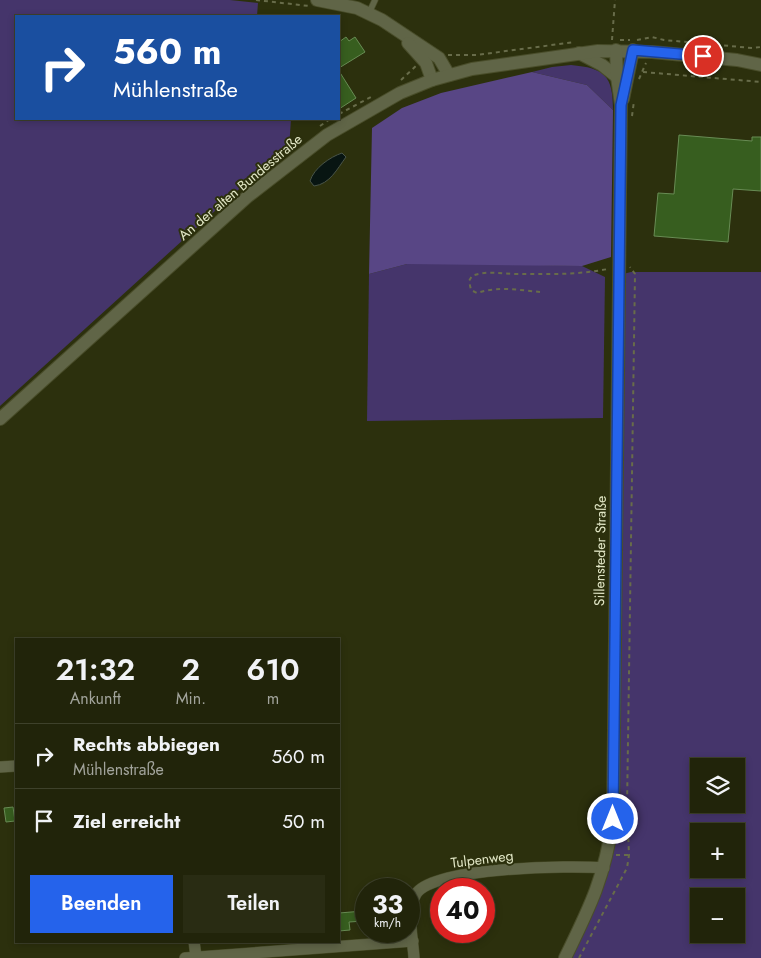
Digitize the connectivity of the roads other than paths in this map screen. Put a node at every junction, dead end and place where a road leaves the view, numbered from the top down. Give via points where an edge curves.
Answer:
1 (375, 0) edge
2 (316, 4) edge
3 (369, 13) junction
4 (395, 28) junction
5 (581, 47) junction
6 (616, 50) junction
7 (633, 50) junction
8 (761, 55) edge
9 (737, 60) junction
10 (761, 65) edge
11 (449, 74) junction
12 (616, 77) junction
13 (432, 80) junction
14 (621, 105) junction
15 (0, 419) edge
16 (15, 766) edge
17 (0, 767) edge
18 (604, 868) junction
19 (420, 890) edge
20 (194, 943) edge
21 (385, 943) edge
22 (413, 943) edge
23 (190, 957) edge
24 (414, 958) edge
25 (565, 958) edge

1 - 3 lane
2 - 3 street via 343,4
3 - 4 street
4 - 11 street via 439,58
4 - 13 street
5 - 6 street, An der alten Bundesstraße
5 - 11 street, An der alten Bundesstraße
5 - 12 street
6 - 7 street, An der alten Bundesstraße
6 - 12 street, Sillensteder Straße
7 - 9 street, An der alten Bundesstraße
7 - 14 street, Sillensteder Straße
8 - 9 street
9 - 10 street
11 - 13 street, An der alten Bundesstraße
12 - 14 street, Sillensteder Straße
13 - 15 street, An der alten Bundesstraße via 351,120 286,165
14 - 18 street, Sillensteder Straße via 613,819
16 - 17 street
18 - 19 street, Tulpenweg via 491,870 428,883
18 - 25 street, Sillensteder Straße via 592,902
20 - 23 street
21 - 23 street
22 - 24 street, Tulpenweg

